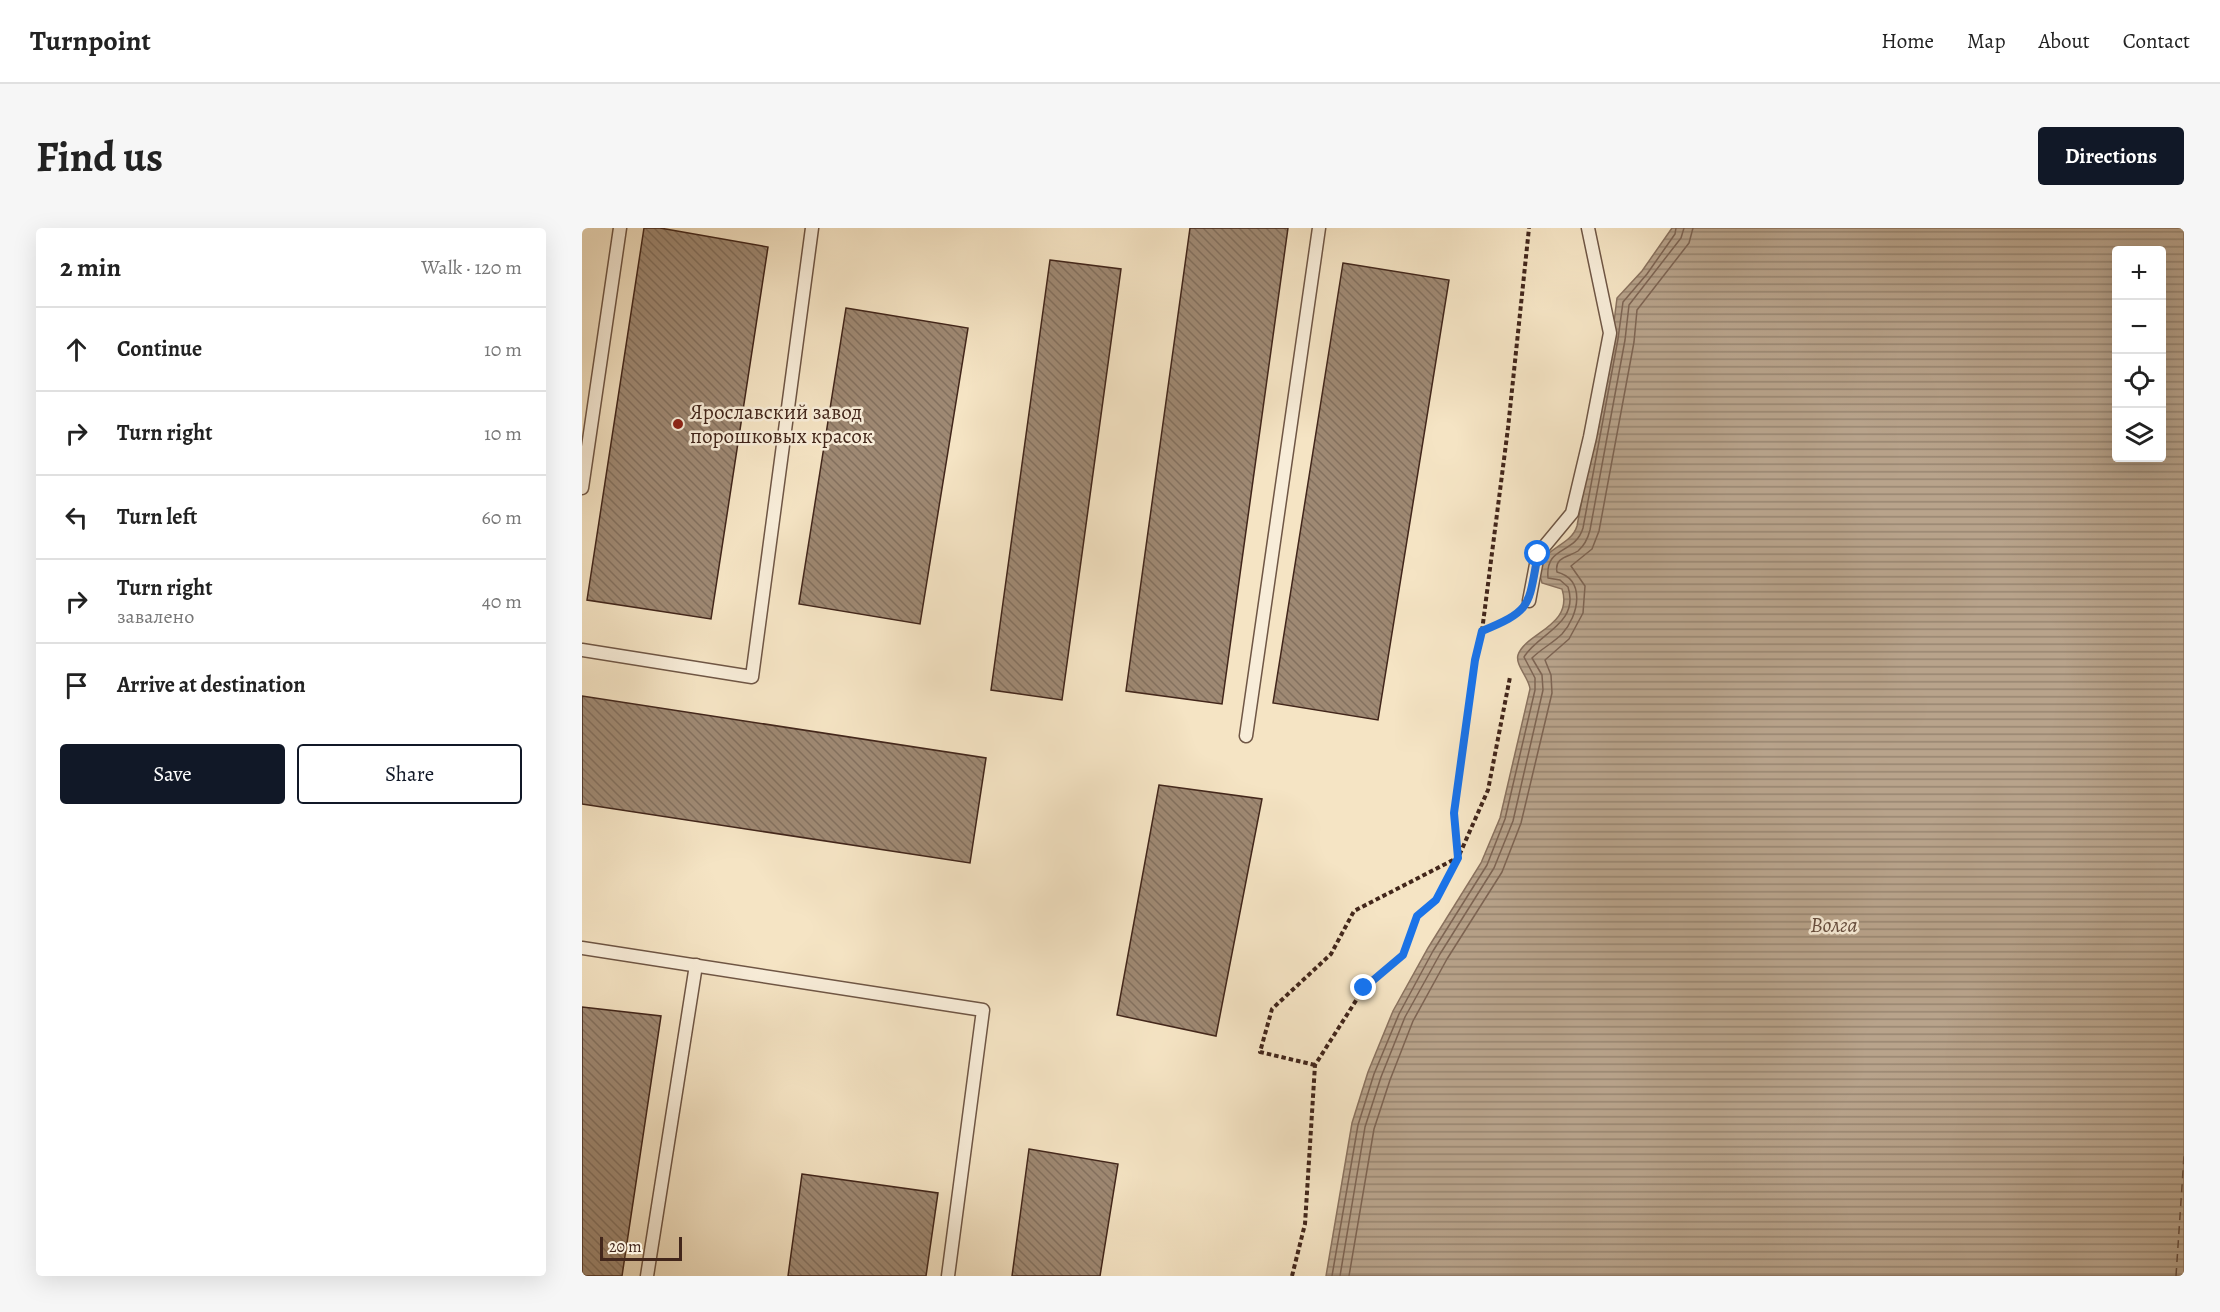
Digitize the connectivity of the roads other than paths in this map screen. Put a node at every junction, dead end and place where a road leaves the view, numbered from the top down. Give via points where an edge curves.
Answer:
1 (620, 228) edge
2 (812, 228) edge
3 (1319, 228) edge
4 (1588, 228) edge
5 (582, 488) edge
6 (1529, 601) road end
7 (582, 650) edge
8 (1246, 736) dead end
9 (582, 948) edge
10 (696, 966) junction
11 (647, 1276) edge
12 (948, 1276) edge

1 - 5 lane
2 - 7 lane via 752,677
3 - 8 lane
4 - 6 lane via 1610,333 1572,513 1538,554
9 - 10 lane
10 - 11 lane
10 - 12 lane via 983,1010

